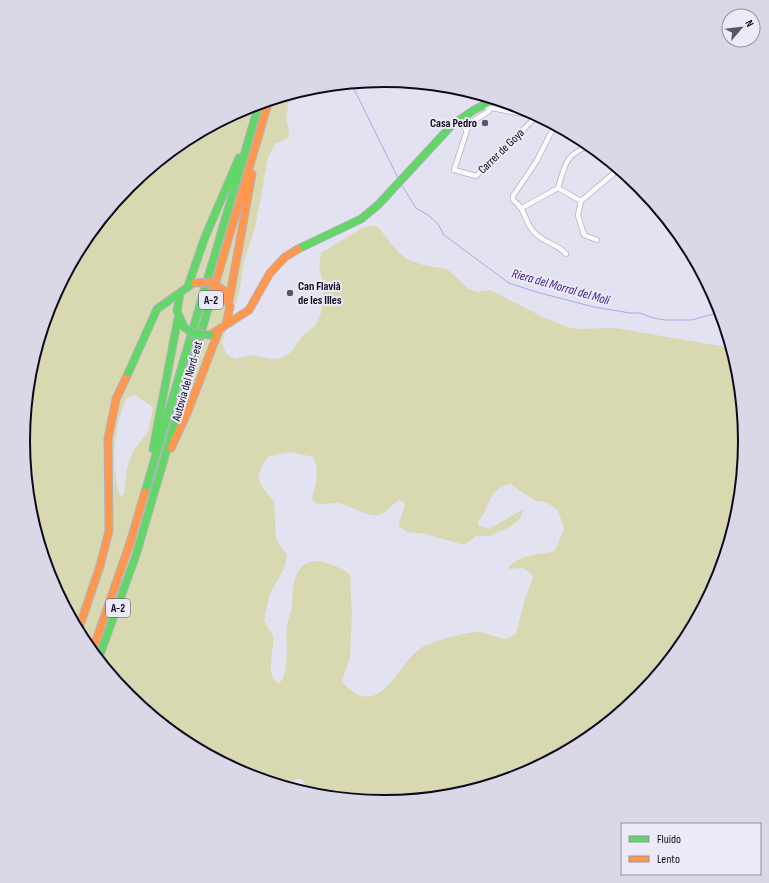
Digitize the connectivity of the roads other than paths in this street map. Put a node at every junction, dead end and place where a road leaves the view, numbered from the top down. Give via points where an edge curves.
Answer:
1 (487, 103) edge
2 (484, 104) junction
3 (267, 107) edge
4 (256, 111) edge
5 (492, 111) junction
6 (470, 112) junction
7 (522, 115) edge
8 (535, 121) edge
9 (452, 124) junction
10 (552, 129) edge
11 (466, 131) junction
12 (260, 135) junction
13 (250, 136) junction
14 (583, 148) edge
15 (615, 173) edge
16 (558, 188) junction
17 (581, 201) junction
18 (522, 208) junction
19 (597, 240) dead end
20 (566, 254) dead end
21 (188, 286) junction
22 (180, 293) junction
23 (230, 303) junction
24 (163, 304) junction
25 (251, 305) junction
26 (176, 309) junction
27 (178, 318) junction
28 (226, 324) junction
29 (220, 330) junction
30 (162, 465) junction
31 (145, 491) junction
32 (80, 624) edge
33 (95, 645) edge
34 (100, 653) edge

1 - 2 main road
2 - 5 street
2 - 6 main road
3 - 12 main road, Autovia del Nord-est / A-2
4 - 13 main road, Autovia del Nord-est / A-2
5 - 6 street
5 - 7 street
5 - 11 street, Carrer de Goya via 469,124
6 - 9 main road
6 - 11 street, Carrer de Goya via 464,124
8 - 11 street, Carrer de Goya via 476,176 454,170
9 - 11 street via 463,126
9 - 25 main road via 391,191 361,219 306,244 285,257 270,273
10 - 18 street via 536,162 513,196 513,200
12 - 23 main road
12 - 30 main road, Autovia del Nord-est / A-2
13 - 21 main road via 205,237
13 - 31 main road, Autovia del Nord-est / A-2
14 - 16 street via 568,158
15 - 17 street
16 - 17 street
16 - 18 street
17 - 19 street via 578,215 584,236
18 - 20 street via 534,233
21 - 22 main road
21 - 23 main road, bridge via 211,282 223,290
22 - 24 main road
22 - 26 main road
23 - 25 main road via 235,312 240,312
23 - 28 main road
24 - 26 main road via 169,304
24 - 32 main road via 157,309 147,329 111,414 107,446 109,531
25 - 28 main road via 246,313
26 - 27 main road
27 - 29 main road, bridge via 192,333 210,335
27 - 31 main road
28 - 29 main road
29 - 30 main road via 188,411
30 - 34 main road, Autovia del Nord-est / A-2 via 133,564
31 - 33 main road, Autovia del Nord-est / A-2

